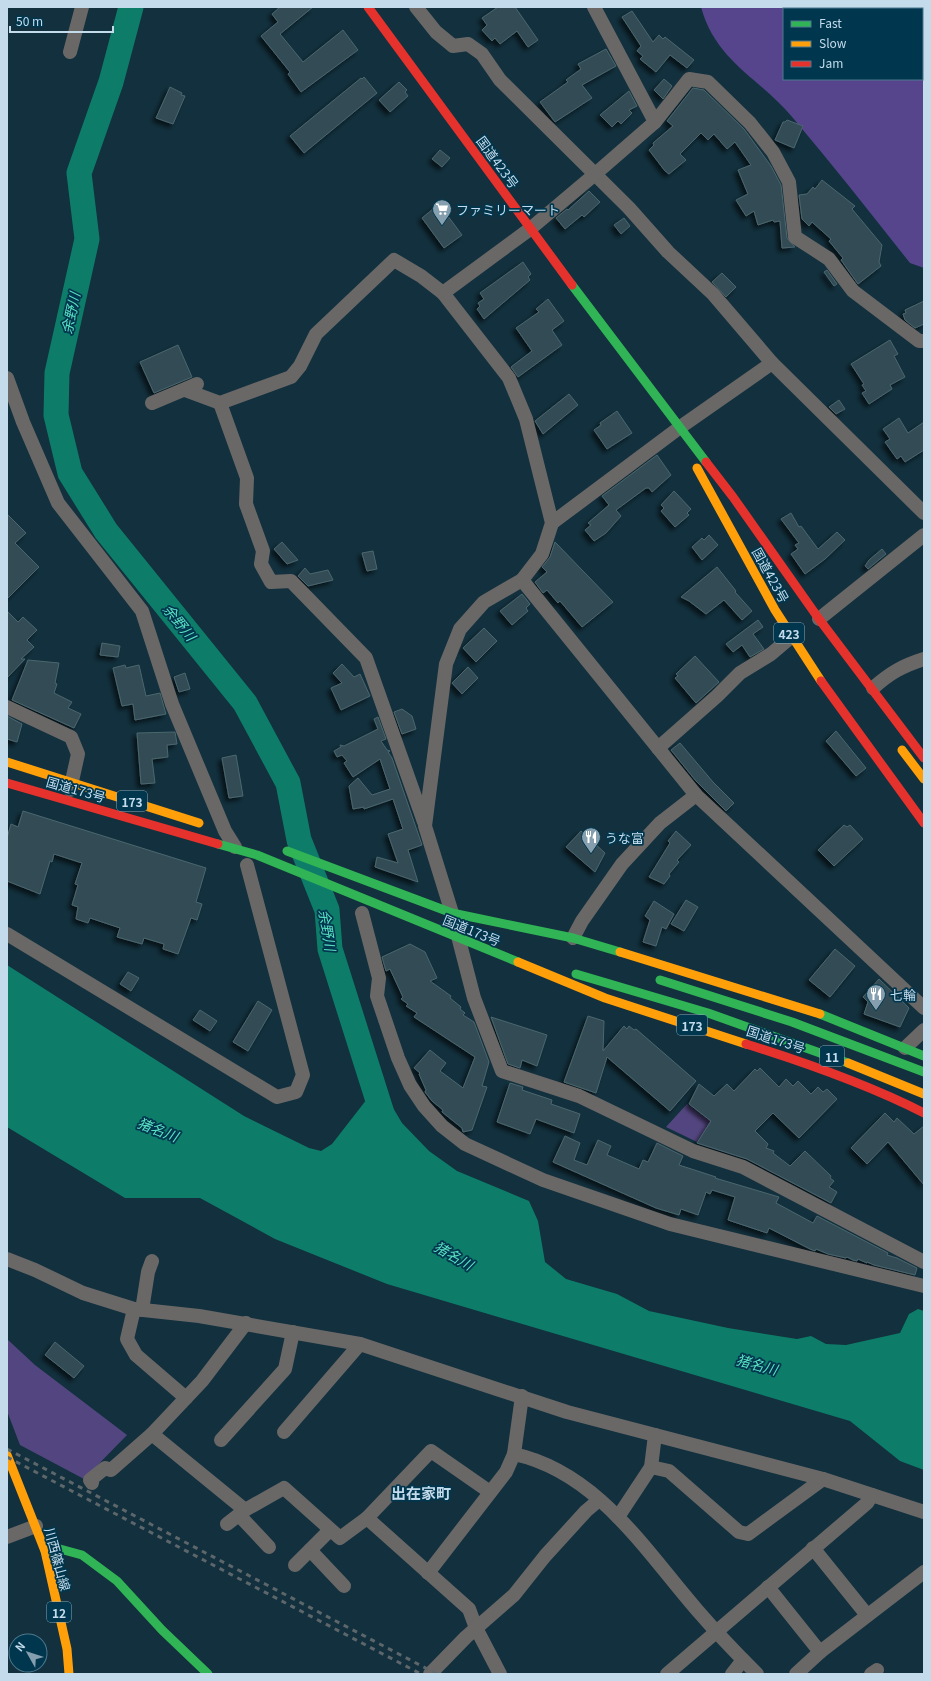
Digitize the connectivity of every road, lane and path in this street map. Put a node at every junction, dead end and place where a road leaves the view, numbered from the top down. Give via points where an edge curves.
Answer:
1 (82, 7) edge
2 (368, 7) edge
3 (416, 7) edge
4 (594, 7) edge
5 (70, 52) dead end
6 (655, 122) junction
7 (594, 175) junction
8 (530, 229) junction
9 (443, 293) junction
10 (924, 341) edge
11 (772, 363) junction
12 (7, 378) edge
13 (152, 403) dead end
14 (220, 403) junction
15 (680, 428) junction
16 (734, 497) junction
17 (924, 513) edge
18 (552, 523) junction
19 (924, 535) edge
20 (741, 546) junction
21 (522, 580) junction
22 (774, 589) dead end
23 (790, 595) dead end
24 (819, 619) junction
25 (791, 637) junction
26 (924, 659) edge
27 (873, 688) junction
28 (7, 708) edge
29 (896, 741) dead end
30 (658, 748) junction
31 (924, 758) edge
32 (7, 762) edge
33 (922, 776) edge
34 (72, 782) junction
35 (7, 783) edge
36 (696, 795) junction
37 (67, 800) junction
38 (924, 822) edge
39 (425, 826) junction
40 (225, 831) junction
41 (238, 841) junction
42 (278, 848) dead end
43 (247, 865) dead end
44 (362, 913) dead end
45 (452, 913) junction
46 (469, 916) junction
47 (7, 934) edge
48 (573, 938) junction
49 (459, 939) junction
50 (532, 939) dead end
51 (477, 946) junction
52 (653, 977) dead end
53 (924, 1008) edge
54 (924, 1030) edge
55 (905, 1048) junction
56 (924, 1056) edge
57 (924, 1072) edge
58 (924, 1094) edge
59 (924, 1113) edge
60 (7, 1259) edge
61 (152, 1261) dead end
62 (924, 1262) edge
63 (924, 1286) edge
64 (138, 1309) junction
65 (246, 1323) junction
66 (293, 1332) junction
67 (360, 1344) junction
68 (522, 1396) junction
69 (186, 1398) junction
70 (284, 1432) dead end
71 (152, 1434) junction
72 (655, 1435) junction
73 (221, 1440) dead end
74 (514, 1454) junction
75 (7, 1455) edge
76 (651, 1467) junction
77 (823, 1479) junction
78 (92, 1484) dead end
79 (490, 1492) junction
80 (872, 1494) junction
81 (599, 1500) junction
82 (924, 1512) edge
83 (242, 1513) junction
84 (367, 1518) junction
85 (618, 1518) junction
86 (227, 1524) dead end
87 (36, 1526) junction
88 (330, 1530) junction
89 (10, 1533) edge
90 (269, 1547) dead end
91 (813, 1548) junction
92 (310, 1550) junction
93 (45, 1551) junction
94 (295, 1565) dead end
95 (924, 1572) edge
96 (428, 1573) junction
97 (344, 1586) dead end
98 (768, 1587) junction
99 (868, 1615) junction
100 (476, 1628) junction
101 (716, 1631) junction
102 (820, 1652) junction
103 (743, 1660) junction
104 (69, 1674) edge
105 (208, 1674) edge
106 (430, 1674) edge
107 (500, 1674) edge
108 (667, 1674) edge
109 (732, 1674) edge
110 (757, 1674) edge
111 (796, 1674) edge

1 - 5 street
2 - 8 main road, 国道423号 / 423
3 - 7 street via 436,32 453,46 468,44 482,54 500,80
4 - 6 street
6 - 7 street
6 - 10 street via 689,79 708,82 750,124 773,152 789,182 795,237 830,259 852,292 919,341
7 - 8 street
7 - 11 street via 629,208 668,252 713,294
8 - 9 street
8 - 15 main road, 国道423号 / 423
9 - 14 street via 394,260 316,334 300,366 291,376
9 - 18 street via 509,378 526,419
11 - 15 street
11 - 17 street
12 - 40 street via 58,503 142,611 172,704
13 - 14 street via 191,387
14 - 39 street via 247,478 246,504 263,551 261,564 271,582 291,581 366,658
15 - 16 main road, 国道423号 / 423
15 - 18 street
15 - 20 main road, 国道423号 / 423 via 685,446
16 - 23 main road
16 - 24 main road, 国道423号 / 423
18 - 21 street via 542,554
19 - 24 street
20 - 22 main road via 757,562
20 - 25 main road, 国道423号 / 423
21 - 30 street
21 - 39 street via 484,602 460,629 446,664
24 - 27 main road, 国道423号 / 423
25 - 30 street via 771,654 740,673
25 - 38 main road, 国道423号 / 423
26 - 27 street via 890,673
27 - 31 main road, 国道423号 / 423
28 - 34 street via 71,737 78,754
29 - 33 main road
30 - 36 street
32 - 34 main road, 国道173号 / 173
34 - 37 street
34 - 40 main road, 国道173号 / 173
35 - 37 main road, 国道173号 / 173
36 - 48 street via 660,823 622,864
36 - 53 street
37 - 41 main road, 国道173号 / 173
39 - 45 street
40 - 41 street
41 - 49 main road, 国道173号 / 173 via 258,855
42 - 45 main road, 国道173号
43 - 47 street via 303,1076 296,1092 277,1097
44 - 63 street via 379,978 377,996 398,1058 410,1085 424,1106 442,1126 464,1144 543,1180 670,1224
45 - 46 main road, 国道173号
45 - 49 street
46 - 48 main road, 国道173号
46 - 50 main road
48 - 55 main road, 国道173号 via 828,1017
49 - 51 main road, 国道173号 / 173
49 - 62 street via 474,998 502,1070 579,1096 693,1151 743,1167
51 - 58 main road, 11 via 738,1023 833,1056
51 - 59 main road, 国道173号 / 173 via 605,998 810,1064 888,1095
52 - 57 main road via 842,1040
54 - 55 street
55 - 56 main road, 国道173号
60 - 64 street via 83,1293
61 - 64 street
64 - 65 street
64 - 69 street via 127,1339 136,1355
65 - 66 street
65 - 69 street
66 - 67 street
66 - 73 street via 285,1368
67 - 68 street
67 - 70 street
68 - 72 street via 567,1412
68 - 74 street
69 - 71 street
71 - 78 street via 111,1470 105,1468 90,1480
71 - 83 street
72 - 76 street
72 - 77 street
74 - 79 street via 506,1472
74 - 81 street via 536,1459 583,1485
75 - 87 main road, 川西篠山線 / 12
76 - 77 street via 669,1470 739,1532 748,1534
76 - 85 street
77 - 80 street
79 - 84 street via 431,1451
79 - 96 street
80 - 82 street
80 - 91 street via 867,1503
81 - 85 street
81 - 100 street via 545,1556 514,1595
83 - 86 street
83 - 88 street via 284,1488
83 - 90 street
84 - 88 street via 340,1538
84 - 96 street
85 - 101 street via 639,1539
87 - 89 street
87 - 93 main road, 川西篠山線 / 12
88 - 92 street
91 - 98 street
91 - 99 street
92 - 94 street
92 - 97 street
93 - 104 main road, 川西篠山線 / 12
93 - 105 main road via 60,1549 82,1555 117,1581 162,1630
95 - 99 street
96 - 100 street via 469,1609
98 - 101 street
98 - 102 street
99 - 102 street
100 - 106 street
100 - 107 street
101 - 103 street
101 - 108 street
102 - 111 street
103 - 109 street
103 - 110 street

